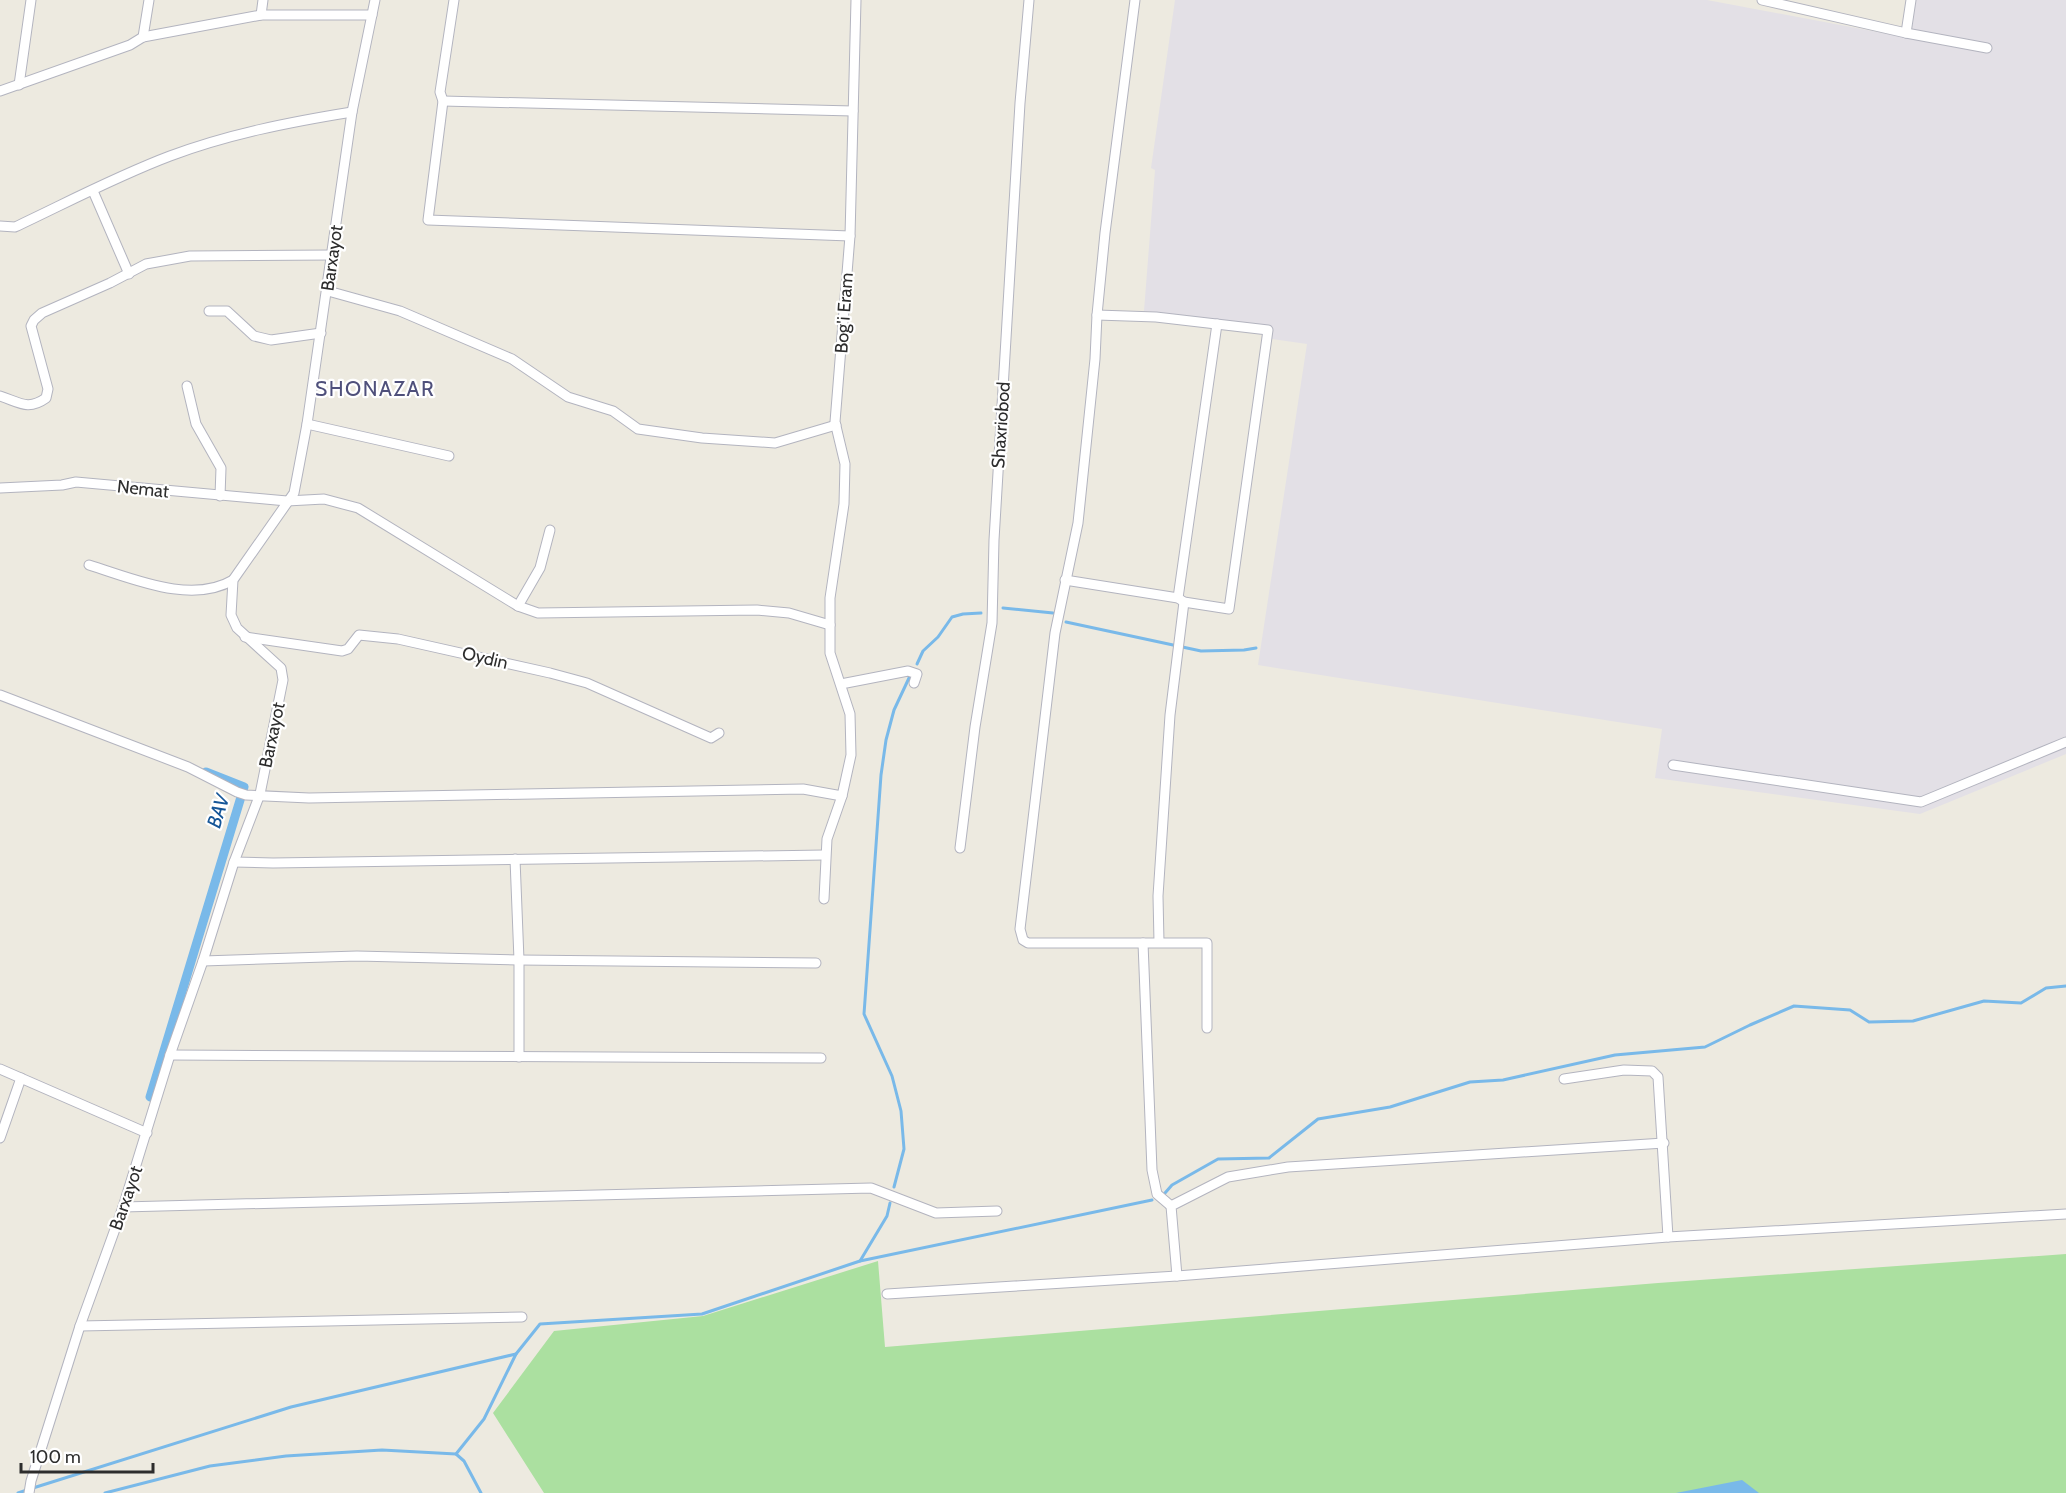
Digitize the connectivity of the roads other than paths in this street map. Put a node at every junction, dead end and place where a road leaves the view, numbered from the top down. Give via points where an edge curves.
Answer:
1 (31, 0) edge
2 (149, 0) edge
3 (263, 0) edge
4 (375, 0) edge
5 (454, 0) edge
6 (856, 0) edge
7 (1029, 0) edge
8 (1135, 0) edge
9 (1762, 0) edge
10 (1911, 0) edge
11 (261, 15) junction
12 (372, 15) junction
13 (1906, 33) junction
14 (143, 37) junction
15 (1987, 48) dead end
16 (19, 85) junction
17 (0, 91) edge
18 (443, 101) junction
19 (853, 111) junction
20 (352, 112) junction
21 (93, 191) junction
22 (0, 226) edge
23 (850, 236) junction
24 (333, 255) junction
25 (129, 274) junction
26 (328, 291) junction
27 (208, 312) dead end
28 (1097, 315) junction
29 (1217, 324) junction
30 (321, 333) junction
31 (188, 386) dead end
32 (0, 396) edge
33 (307, 424) junction
34 (836, 425) junction
35 (449, 456) dead end
36 (0, 488) edge
37 (220, 496) junction
38 (287, 501) junction
39 (550, 530) dead end
40 (89, 565) dead end
41 (233, 580) junction
42 (1065, 580) junction
43 (1181, 600) junction
44 (518, 606) junction
45 (830, 625) junction
46 (244, 638) junction
47 (914, 683) dead end
48 (840, 684) junction
49 (0, 695) edge
50 (719, 733) dead end
51 (2066, 742) edge
52 (1673, 765) dead end
53 (260, 795) junction
54 (842, 796) junction
55 (960, 848) dead end
56 (825, 855) junction
57 (515, 860) junction
58 (234, 862) junction
59 (824, 899) dead end
60 (1159, 942) junction
61 (1143, 943) junction
62 (519, 960) junction
63 (203, 962) junction
64 (816, 963) dead end
65 (1207, 1029) dead end
66 (170, 1055) junction
67 (519, 1057) junction
68 (821, 1058) dead end
69 (0, 1069) edge
70 (21, 1078) junction
71 (1564, 1079) dead end
72 (147, 1133) junction
73 (0, 1138) edge
74 (1664, 1143) junction
75 (1171, 1206) junction
76 (123, 1207) junction
77 (997, 1211) dead end
78 (2066, 1214) edge
79 (1668, 1237) junction
80 (1177, 1276) junction
81 (887, 1294) dead end
82 (522, 1317) dead end
83 (80, 1326) junction
84 (29, 1493) edge

1 - 16 street
2 - 14 street
3 - 11 street
4 - 12 street, Barxayot
5 - 18 street via 440,92
6 - 19 street, Bog'i Eram
7 - 55 street, Shaxriobod via 992,624
8 - 28 street
9 - 13 street
10 - 13 street
11 - 12 street
11 - 14 street
12 - 20 street, Barxayot
13 - 15 street
14 - 16 street
16 - 17 street
18 - 19 street
18 - 23 street via 428,220
19 - 23 street, Bog'i Eram
20 - 21 street via 236,135 169,156
20 - 24 street, Barxayot
21 - 22 street via 15,227
21 - 25 street
23 - 34 street, Bog'i Eram
24 - 25 street via 190,256 146,264
24 - 26 street, Barxayot
25 - 32 street via 34,320 32,326 48,389 46,398 28,406
26 - 30 street, Barxayot
26 - 34 street via 399,311 512,359 568,397 613,411 638,429 705,439 775,443
27 - 30 street via 227,311 254,336 271,340
28 - 29 street
28 - 42 street via 1078,523
29 - 43 street
29 - 43 street via 1268,330 1229,609
30 - 33 street, Barxayot
31 - 37 street via 198,430 221,468
33 - 35 street
33 - 38 street, Barxayot via 294,493
34 - 45 street, Bog'i Eram via 845,464 844,504 830,597
36 - 37 street, Nemat via 76,482
37 - 38 street, Nemat
38 - 41 street, Barxayot
38 - 44 street, Nemat via 324,499 358,507
39 - 44 street via 540,568
40 - 41 street via 165,588 207,589
41 - 46 street, Barxayot via 231,615
42 - 43 street
42 - 61 street via 1030,826 1020,933 1028,943
43 - 60 street via 1158,896
44 - 45 street, Nemat via 538,614 757,610 789,613
45 - 48 street, Bog'i Eram via 830,653
46 - 50 street, Oydin via 342,651 359,635 398,639 587,683 711,738
46 - 53 street, Barxayot via 281,668 283,680
47 - 48 street via 917,674 908,671
48 - 54 street, Bog'i Eram via 850,714 851,755
49 - 53 street via 188,767 242,793
51 - 52 street via 1921,802
53 - 54 street via 309,798 802,789
53 - 58 street, Barxayot
54 - 56 street, Bog'i Eram
56 - 57 street
56 - 59 street, Bog'i Eram
57 - 58 street
57 - 62 street
58 - 63 street, Barxayot
60 - 61 street
60 - 65 street via 1207,943
61 - 75 street via 1152,1170 1157,1194
62 - 63 street via 357,956
62 - 64 street
62 - 67 street
63 - 66 street, Barxayot
66 - 67 street
66 - 72 street, Barxayot
67 - 68 street
69 - 70 street
70 - 72 street
70 - 73 street
71 - 74 street via 1624,1070 1656,1073
72 - 76 street, Barxayot
74 - 75 street via 1288,1167 1228,1176
74 - 79 street
75 - 80 street
76 - 77 street via 871,1188 936,1213
76 - 83 street, Barxayot
78 - 79 street
79 - 80 street
80 - 81 street
82 - 83 street
83 - 84 street, Barxayot

